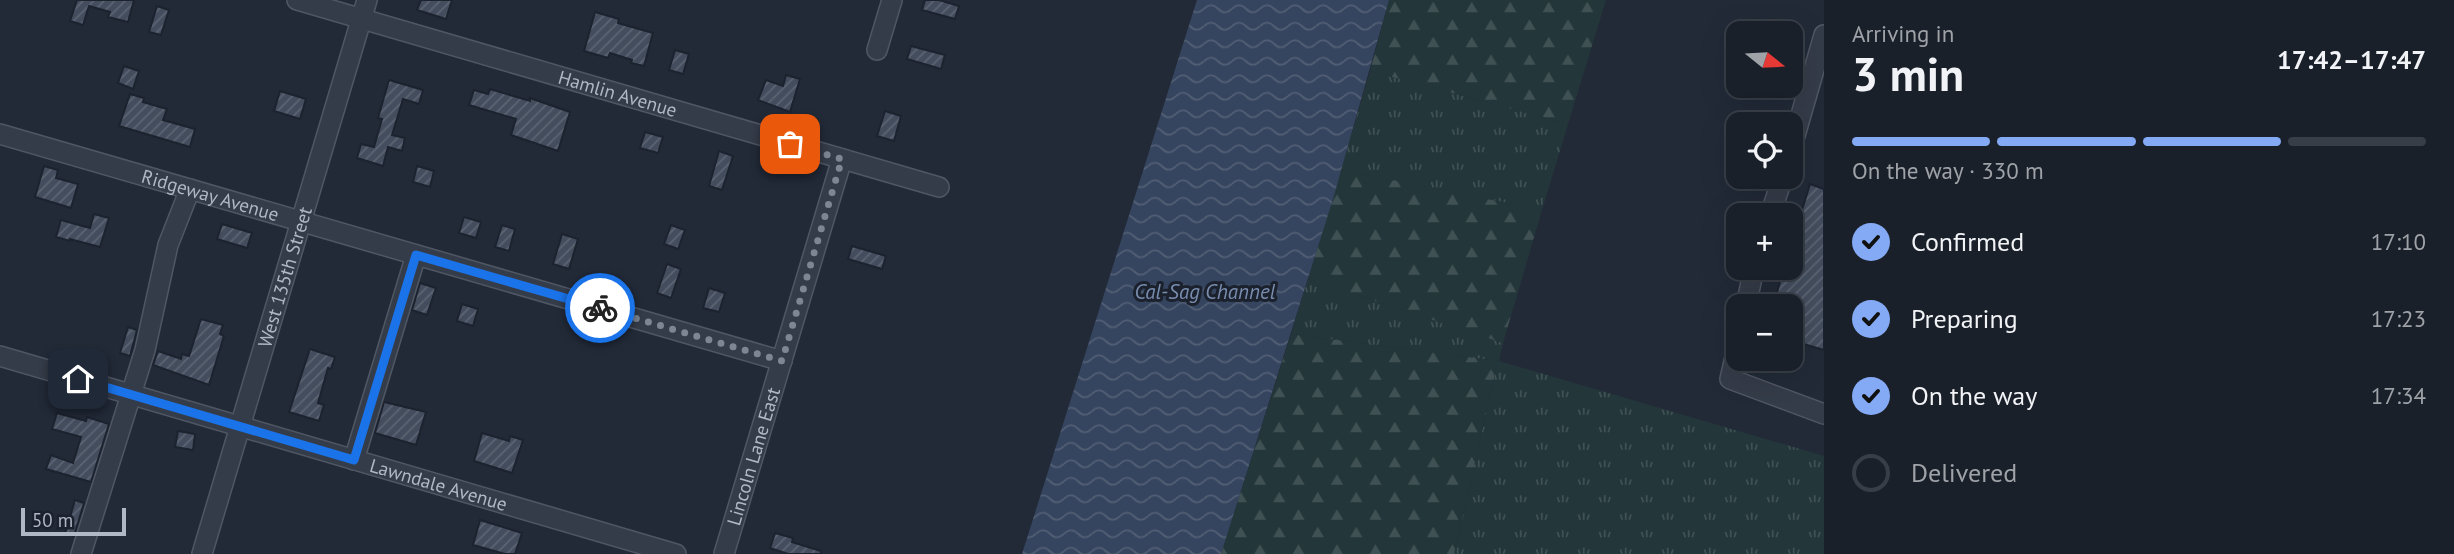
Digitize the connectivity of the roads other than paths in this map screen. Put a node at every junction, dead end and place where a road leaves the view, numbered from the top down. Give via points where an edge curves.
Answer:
1 (297, 0) edge
2 (892, 0) edge
3 (364, 9) edge
4 (1824, 35) edge
5 (877, 50) dead end
6 (1802, 112) edge
7 (0, 134) edge
8 (842, 159) junction
9 (939, 187) dead end
10 (190, 189) junction
11 (301, 221) junction
12 (416, 255) junction
13 (0, 356) edge
14 (782, 361) junction
15 (1732, 371) edge
16 (129, 394) junction
17 (1824, 414) edge
18 (240, 426) junction
19 (354, 460) junction
20 (81, 554) edge
21 (202, 554) edge
22 (676, 554) edge
23 (724, 554) edge

1 - 3 street, Hamlin Avenue
2 - 5 street
3 - 8 street, Hamlin Avenue
3 - 11 street, West 135th Street
4 - 6 street
7 - 10 street, Ridgeway Avenue
8 - 9 street, Hamlin Avenue
8 - 14 street, Lincoln Lane East
10 - 11 street, Ridgeway Avenue
10 - 16 street via 169,245 148,338
11 - 12 street, Ridgeway Avenue
11 - 18 street, West 135th Street
12 - 14 street, Ridgeway Avenue
12 - 19 street
13 - 16 street, Lawndale Avenue
14 - 23 street, Lincoln Lane East
15 - 17 street via 1730,380
16 - 18 street, Lawndale Avenue
16 - 20 street
18 - 19 street, Lawndale Avenue
18 - 21 street, West 135th Street
19 - 22 street, Lawndale Avenue

